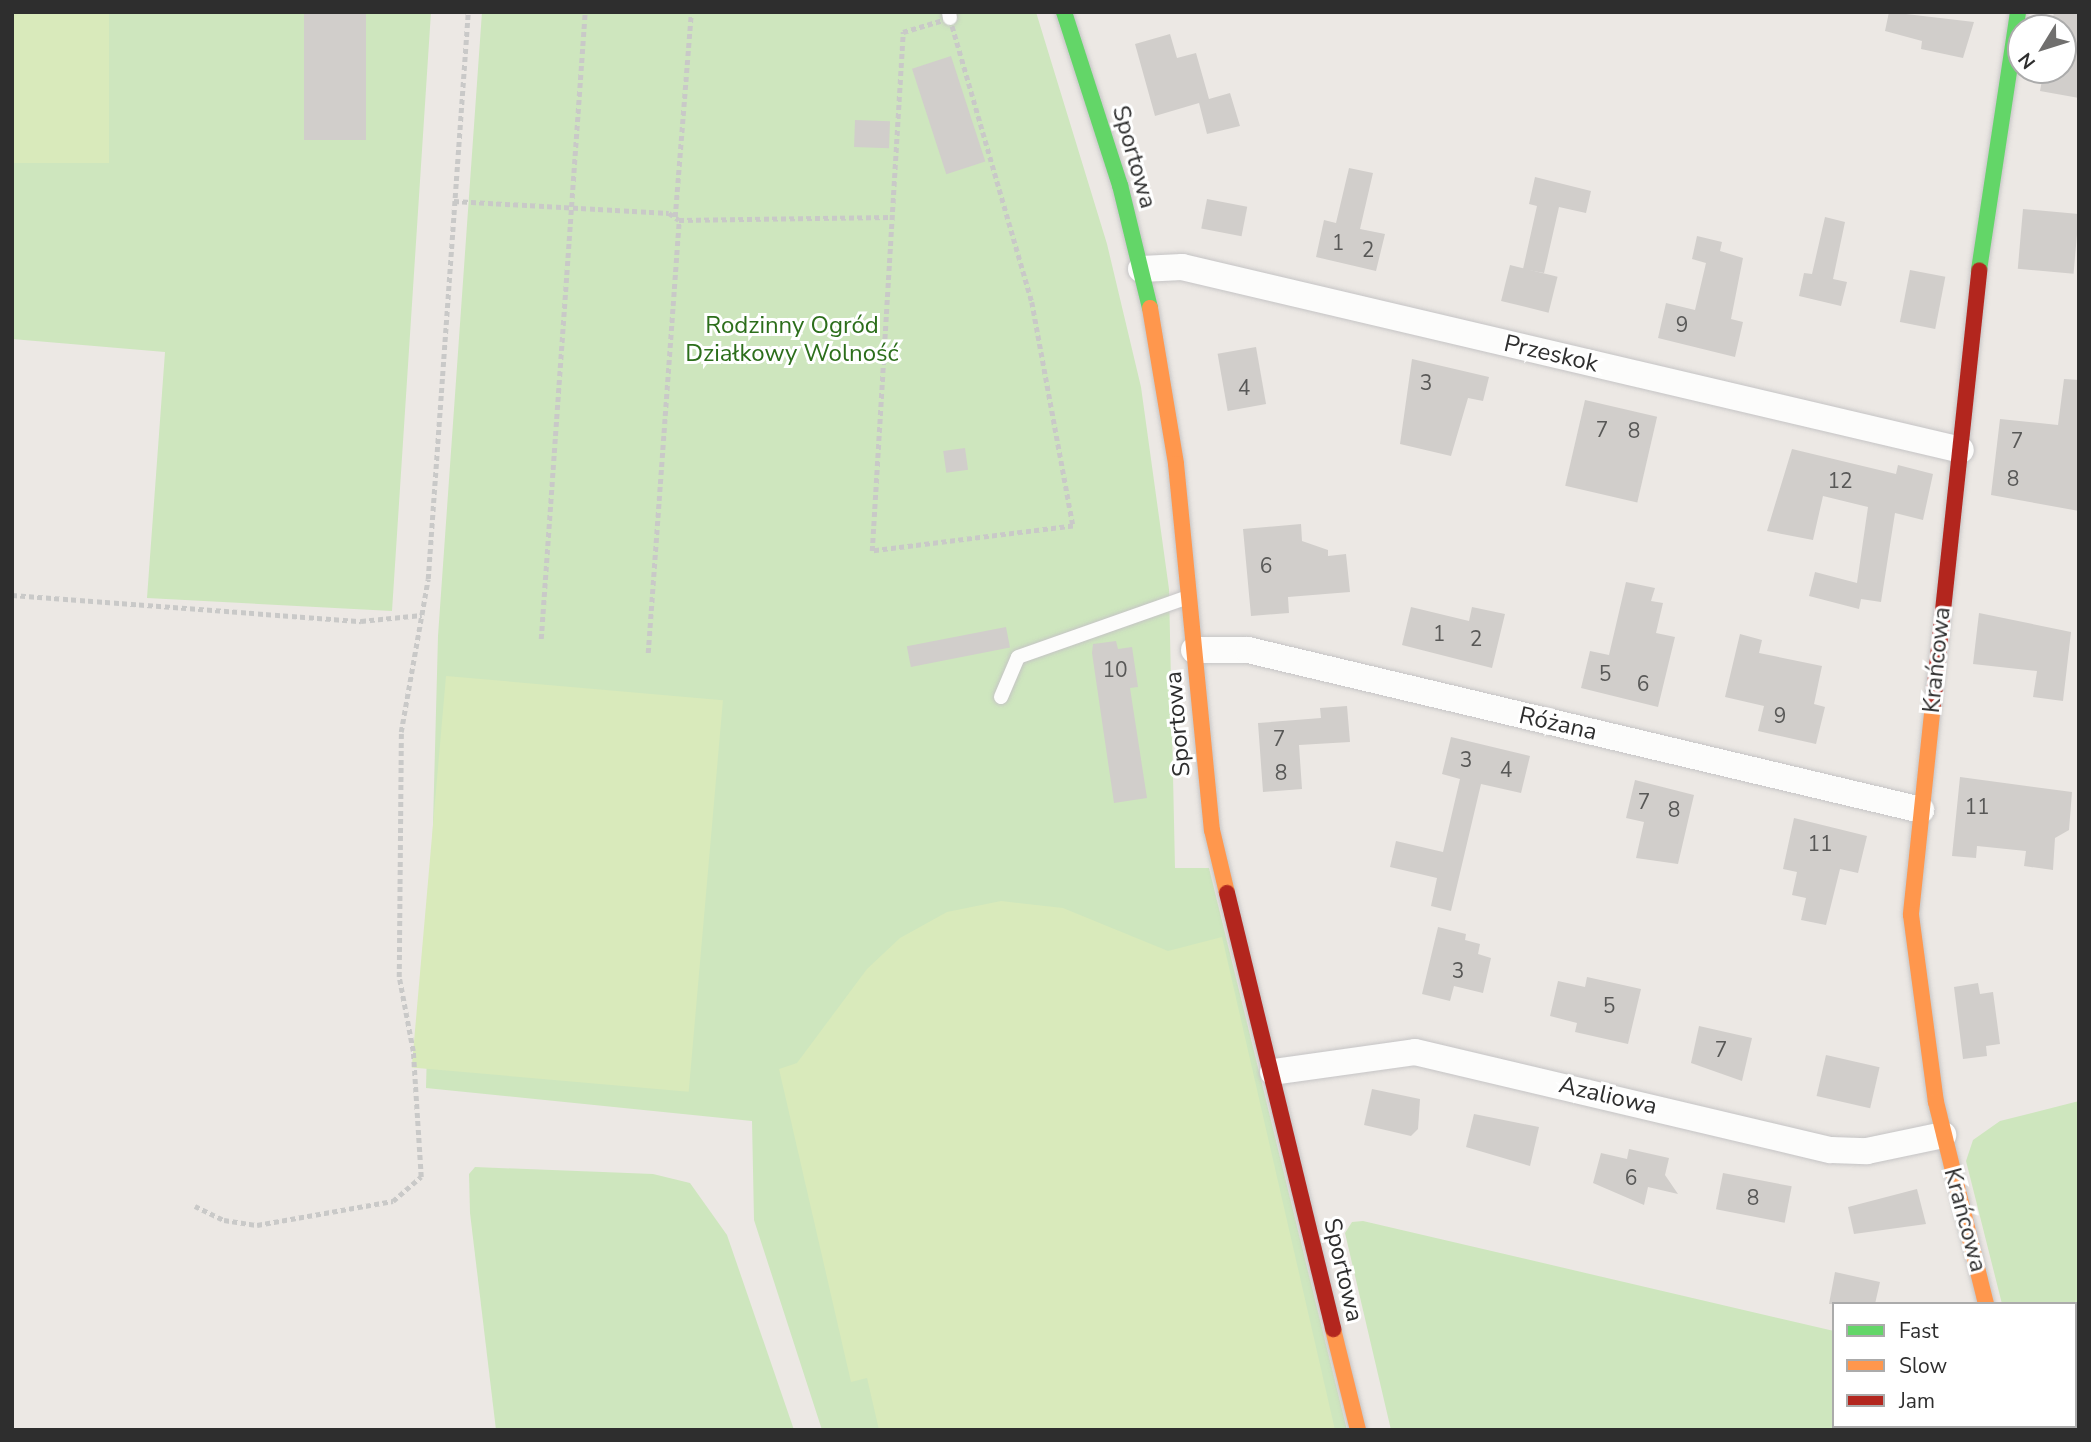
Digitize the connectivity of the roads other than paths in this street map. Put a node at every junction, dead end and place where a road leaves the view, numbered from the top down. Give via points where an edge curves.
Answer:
1 (1064, 12) edge
2 (2018, 12) edge
3 (1141, 269) junction
4 (1961, 450) junction
5 (1189, 597) junction
6 (1194, 650) junction
7 (1000, 697) dead end
8 (1921, 810) junction
9 (1273, 1072) junction
10 (1942, 1135) junction
11 (1985, 1302) edge
12 (1358, 1430) edge

1 - 3 street, Sportowa
2 - 4 street, Krańcowa via 1989,180
3 - 4 street, Przeskok via 1182,267
3 - 5 street, Sportowa via 1169,414
4 - 8 street, Krańcowa
5 - 6 street, Sportowa
5 - 7 lane via 1018,657
6 - 8 street, Różana via 1248,650
6 - 9 street, Sportowa via 1212,830
8 - 10 street, Krańcowa via 1912,950
9 - 10 street, Azaliowa via 1422,1052 1832,1150 1867,1151
9 - 12 street, Sportowa
10 - 11 street, Krańcowa

